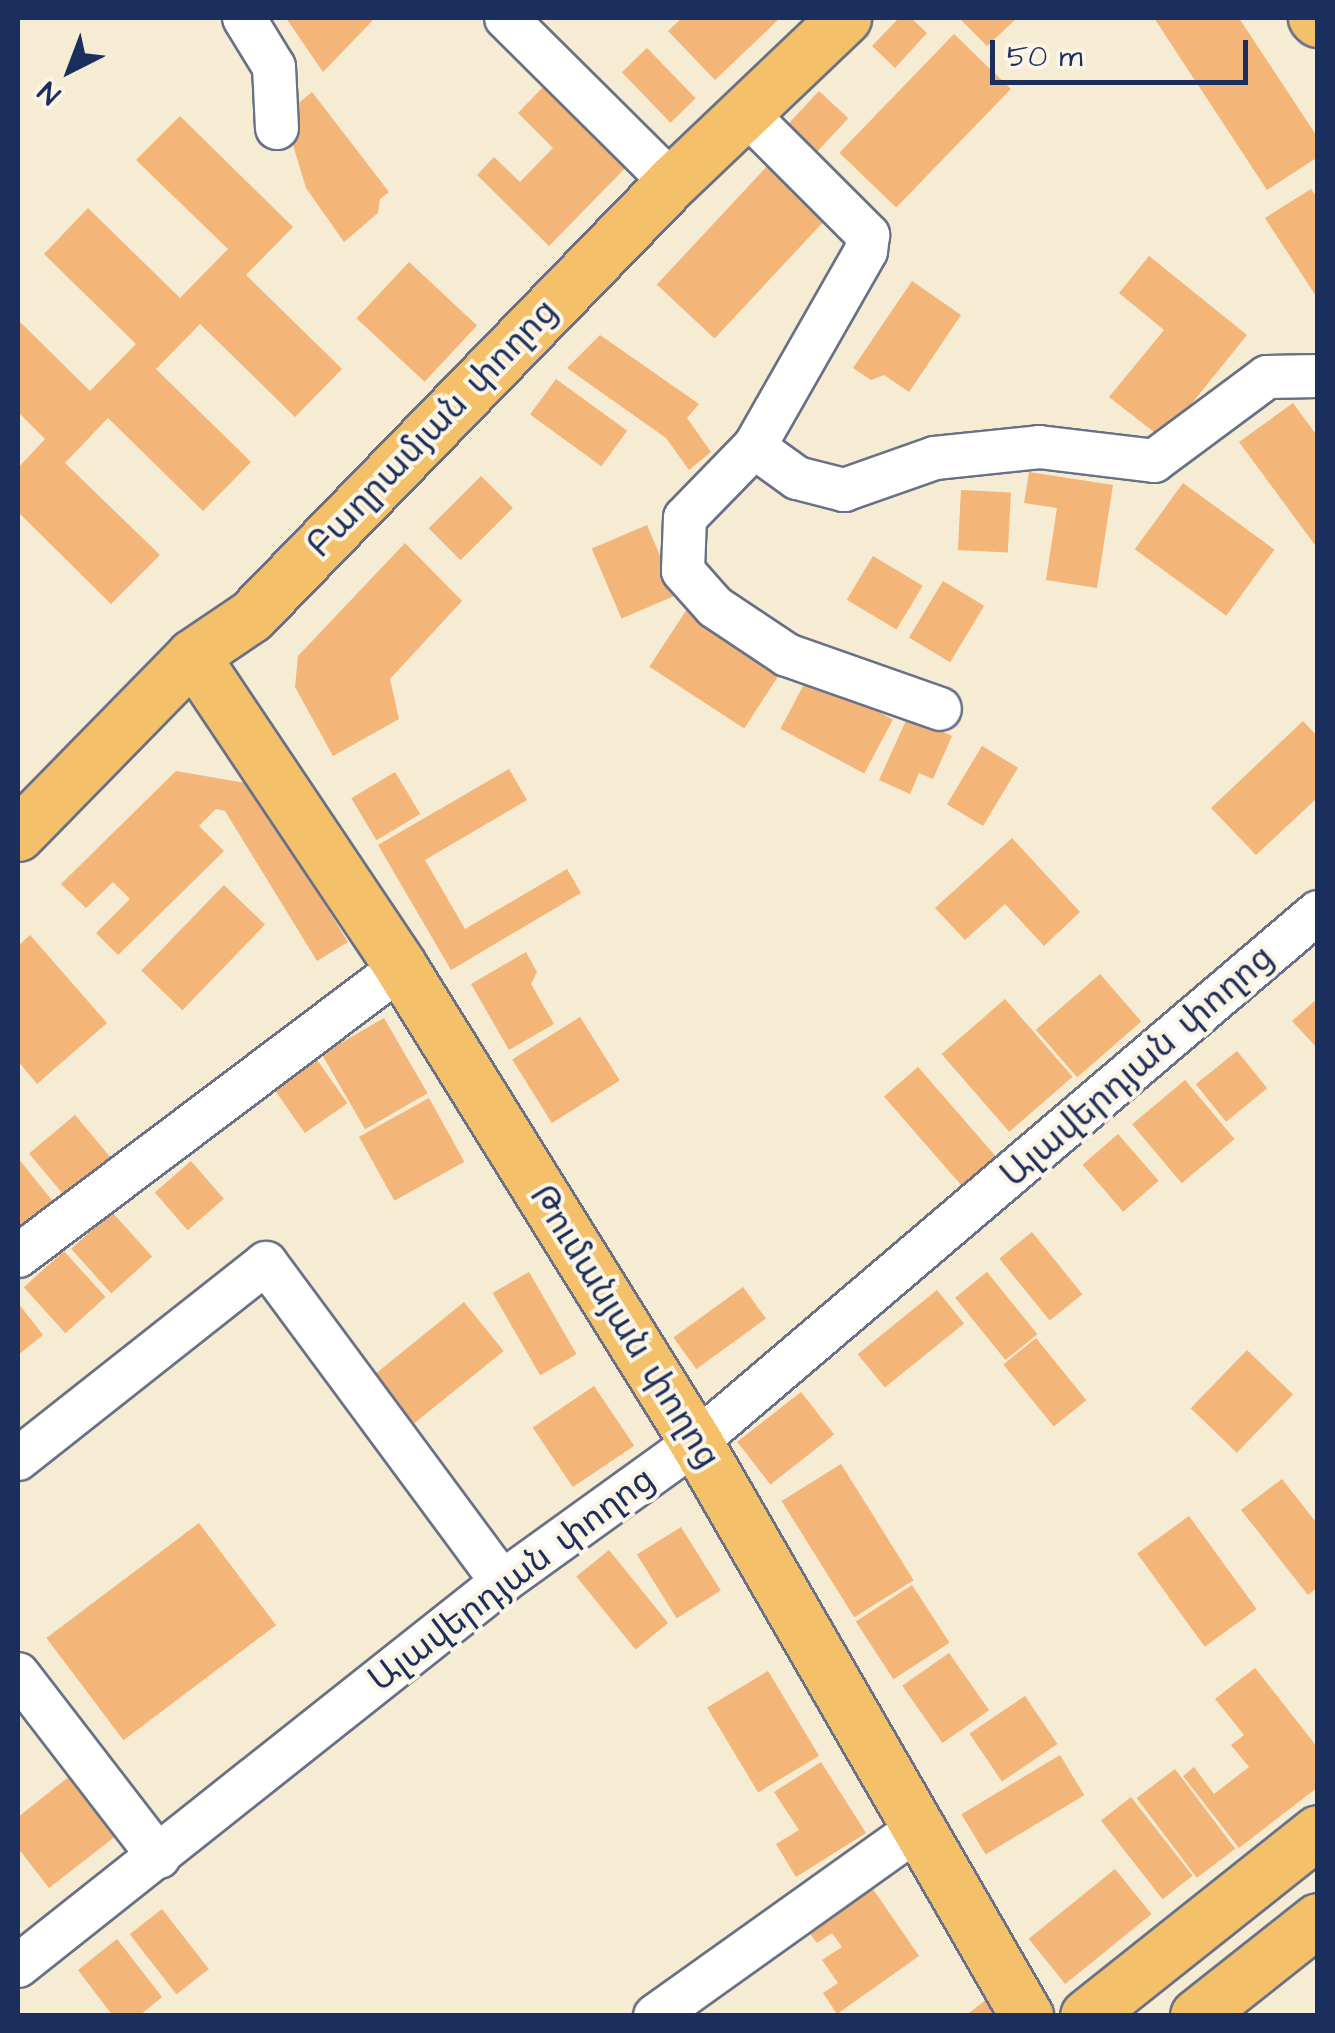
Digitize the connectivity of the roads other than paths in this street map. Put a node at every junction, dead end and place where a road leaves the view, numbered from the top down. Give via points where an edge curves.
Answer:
1 (244, 18) edge
2 (506, 18) edge
3 (845, 18) edge
4 (746, 112) junction
5 (277, 128) dead end
6 (672, 183) junction
7 (1318, 376) edge
8 (754, 447) junction
9 (193, 656) junction
10 (940, 709) dead end
11 (18, 835) edge
12 (1318, 912) edge
13 (400, 967) junction
14 (18, 1256) edge
15 (696, 1442) junction
16 (18, 1459) edge
17 (502, 1582) junction
18 (18, 1674) edge
19 (922, 1826) junction
20 (1318, 1832) edge
21 (159, 1856) junction
22 (1318, 1920) edge
23 (18, 1966) edge
24 (656, 2016) edge
25 (1027, 2016) edge
26 (1087, 2016) edge
27 (1197, 2016) edge

1 - 5 street via 274,68
2 - 6 street
3 - 4 main road, Բաղրամյան փողոց
4 - 6 main road, Բաղրամյան փողոց
4 - 8 street via 868,235 866,250
6 - 9 main road, Բաղրամյան փողոց via 252,616
7 - 8 street via 1267,377 1154,461 1040,447 935,458 844,490 797,478
8 - 10 street via 685,518 683,571 715,608 787,655
9 - 11 main road, Բաղրամյան փողոց
9 - 13 main road, Թումանյան փողոց
12 - 15 street, Ալավերդյան փողոց
13 - 14 street
13 - 15 main road, Թումանյան փողոց
15 - 17 street, Ալավերդյան փողոց
15 - 19 main road, Թումանյան փողոց
16 - 17 street via 266,1263
17 - 21 street, Ալավերդյան փողոց
18 - 21 street
19 - 24 street
19 - 25 main road, Թումանյան փողոց
20 - 26 main road
21 - 23 street, Ալավերդյան փողոց
22 - 27 main road

